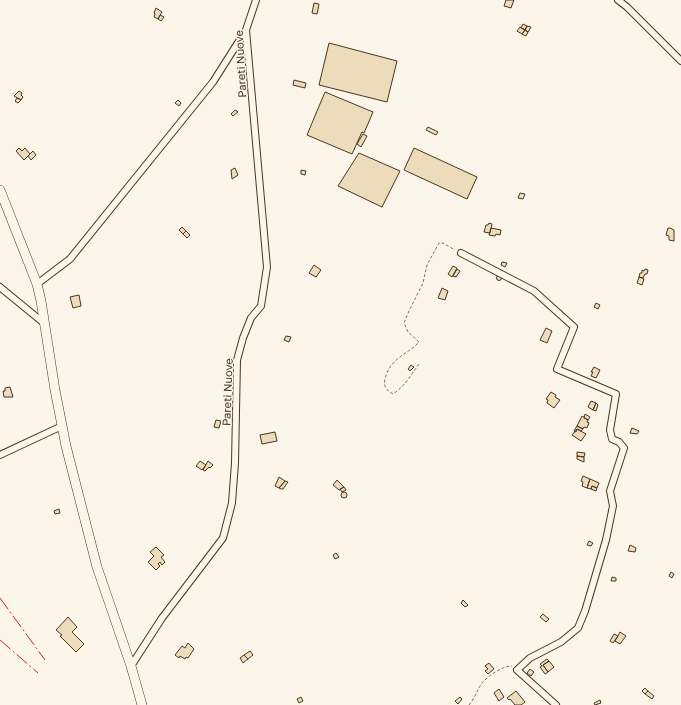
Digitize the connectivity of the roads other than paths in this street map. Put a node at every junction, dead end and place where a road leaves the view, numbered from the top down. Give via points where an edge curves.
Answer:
1 (256, 0) edge
2 (618, 0) edge
3 (246, 30) junction
4 (681, 61) edge
5 (0, 190) edge
6 (461, 253) road end
7 (37, 284) junction
8 (0, 287) edge
9 (45, 324) junction
10 (62, 426) junction
11 (0, 455) edge
12 (131, 666) junction
13 (142, 705) edge
14 (556, 705) edge

1 - 3 street, Pareti Nuove
2 - 4 street
3 - 7 street via 213,82 70,259
3 - 12 street, Pareti Nuove via 267,267 262,306 251,318 237,360 236,463 232,503 223,538 162,618
5 - 7 main road
6 - 14 street via 534,291 574,327 557,369 616,394 610,430 612,439 624,448 610,491 612,506 606,540 586,611 578,628 561,642 530,658 517,670
7 - 9 main road
8 - 9 street
9 - 10 main road
10 - 11 street
10 - 12 main road via 98,567
12 - 13 main road

